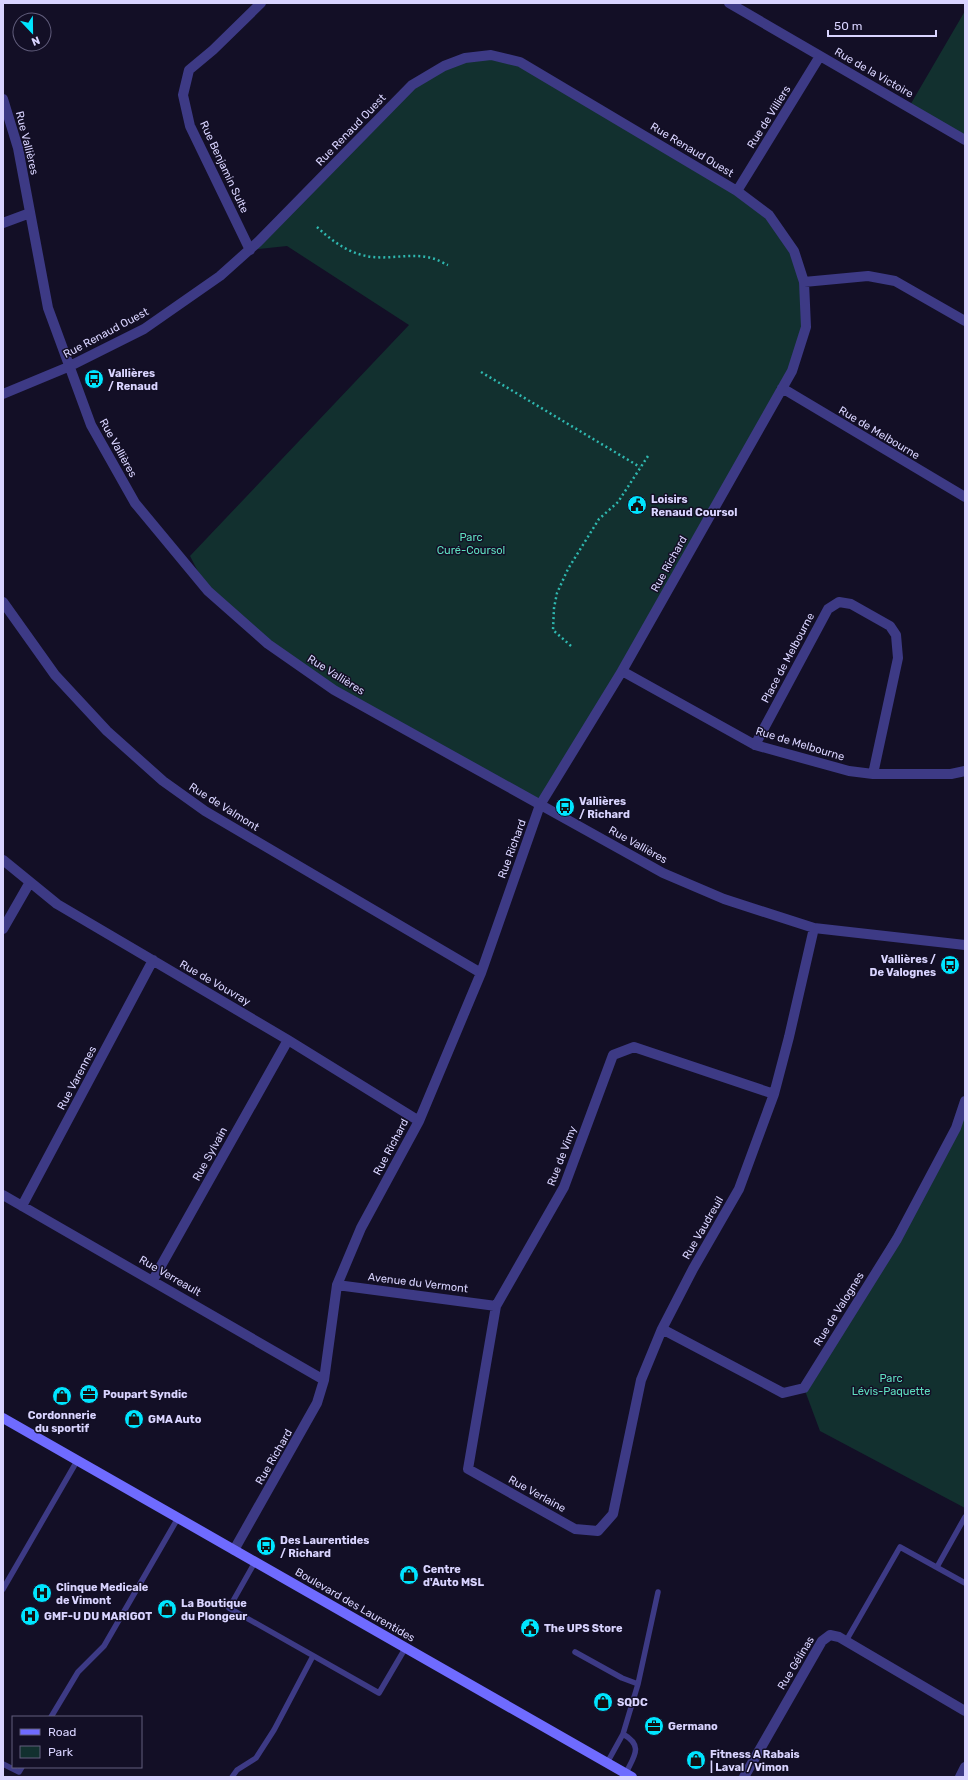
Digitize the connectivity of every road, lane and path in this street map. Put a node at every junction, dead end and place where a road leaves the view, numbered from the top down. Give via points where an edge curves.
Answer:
1 (261, 3) edge
2 (729, 3) edge
3 (820, 56) junction
4 (3, 99) edge
5 (965, 140) edge
6 (737, 191) junction
7 (30, 213) junction
8 (3, 223) edge
9 (317, 227) dead end
10 (250, 250) junction
11 (448, 265) dead end
12 (804, 282) junction
13 (965, 321) edge
14 (68, 367) junction
15 (481, 372) dead end
16 (782, 388) junction
17 (3, 394) edge
18 (648, 456) dead end
19 (640, 467) junction
20 (965, 497) edge
21 (3, 602) edge
22 (571, 646) dead end
23 (622, 671) junction
24 (755, 745) junction
25 (965, 772) edge
26 (873, 774) junction
27 (540, 804) junction
28 (3, 860) edge
29 (30, 882) junction
30 (814, 928) junction
31 (3, 929) edge
32 (965, 944) edge
33 (152, 960) junction
34 (480, 973) junction
35 (288, 1040) junction
36 (774, 1094) junction
37 (965, 1101) edge
38 (419, 1121) junction
39 (3, 1195) edge
40 (22, 1206) junction
41 (153, 1280) junction
42 (336, 1285) junction
43 (496, 1306) junction
44 (662, 1329) junction
45 (324, 1380) junction
46 (3, 1418) edge
47 (78, 1461) junction
48 (468, 1469) joint
49 (965, 1517) edge
50 (178, 1518) junction
51 (598, 1531) joint
52 (234, 1550) junction
53 (255, 1562) junction
54 (937, 1567) junction
55 (965, 1583) edge
56 (3, 1589) edge
57 (658, 1592) dead end
58 (846, 1641) junction
59 (406, 1648) junction
60 (575, 1652) dead end
61 (313, 1656) junction
62 (638, 1684) junction
63 (965, 1711) edge
64 (51, 1716) edge
65 (623, 1734) junction
66 (607, 1763) junction
67 (3, 1764) edge
68 (965, 1767) edge
69 (21, 1768) edge
70 (629, 1775) edge
71 (232, 1777) edge
72 (744, 1777) edge
73 (960, 1777) edge

1 - 10 street, Rue Benjamin Sulte via 189,70 183,95 190,126
2 - 3 street, Rue de la Victoire
3 - 5 street, Rue de la Victoire
3 - 6 street, Rue de Villiers
4 - 7 street, Rue Vallières via 18,148
6 - 10 street, Rue Renaud Ouest via 520,62 491,55 465,58 444,66 412,85
6 - 12 street, Rue Richard via 769,215 794,251
7 - 8 street
7 - 14 street, Rue Vallières via 48,308
9 - 11 path via 342,247 360,255 415,255 432,258
10 - 14 street, Rue Renaud Ouest via 220,276 144,329
12 - 13 street via 868,276 895,281
12 - 16 street, Rue Richard via 806,327 792,371
14 - 17 street, Rue Renaud Ouest
14 - 27 street, Rue Vallières via 91,426 135,503 208,591 268,644 334,690
15 - 19 path
16 - 20 street, Rue de Melbourne
16 - 23 street, Rue Richard
18 - 19 path
19 - 22 path via 618,502 599,519 568,569 557,593 554,630
21 - 34 street, Rue de Valmont via 55,675 107,731 163,781 205,812
23 - 24 street, Rue de Melbourne
23 - 27 street, Rue Richard
24 - 26 street, Rue de Melbourne via 849,772
24 - 26 street, Place de Melbourne via 828,609 839,602 851,604 890,626 896,635 898,658
25 - 26 street, Rue de Melbourne
27 - 30 street, Rue Vallières via 663,872 724,899
27 - 34 street, Rue Richard
28 - 29 street, Rue de Vouvray
29 - 31 street
29 - 33 street, Rue de Vouvray via 57,904
30 - 32 street, Rue Vallières
30 - 36 street, Rue Vaudreuil
33 - 35 street, Rue de Vouvray
33 - 40 street, Rue Varennes
34 - 38 street, Rue Richard
35 - 38 street, Rue de Vouvray
35 - 41 street, Rue Sylvain
36 - 43 street, Rue de Vimy via 634,1047 613,1055 564,1187
36 - 44 street, Rue Vaudreuil via 740,1189 693,1269
37 - 44 street, Rue de Valognes via 956,1128 897,1239 804,1388 783,1394
38 - 42 street, Rue Richard via 361,1228
39 - 40 street, Rue Verreault
40 - 41 street, Rue Verreault
41 - 45 street, Rue Verreault
42 - 43 street, Avenue du Vermont
42 - 45 street, Rue Richard
43 - 48 street, Rue de Vimy
44 - 51 street, Rue Vaudreuil via 641,1380 613,1514
45 - 52 street, Rue Richard via 315,1408
46 - 47 main road, Boulevard des Laurentides
47 - 50 main road, Boulevard des Laurentides
47 - 56 lane
48 - 51 street, Rue Verlaine via 575,1528
49 - 54 lane
50 - 52 main road, Boulevard des Laurentides
50 - 64 lane via 104,1646 78,1672
52 - 53 main road, Boulevard des Laurentides
53 - 59 main road, Boulevard des Laurentides
53 - 61 lane via 229,1608
54 - 55 lane
54 - 58 lane via 900,1547
57 - 62 lane
58 - 63 street, Rue Gélinas
58 - 72 street, Rue Gélinas via 830,1635 822,1641
59 - 61 lane via 379,1693
59 - 66 main road, Boulevard des Laurentides
60 - 62 lane
61 - 71 lane via 274,1730 256,1758 237,1770
62 - 65 lane
65 - 66 lane
65 - 70 lane via 634,1742 636,1749
66 - 70 main road, Boulevard des Laurentides
67 - 69 lane via 19,1772
68 - 73 street

